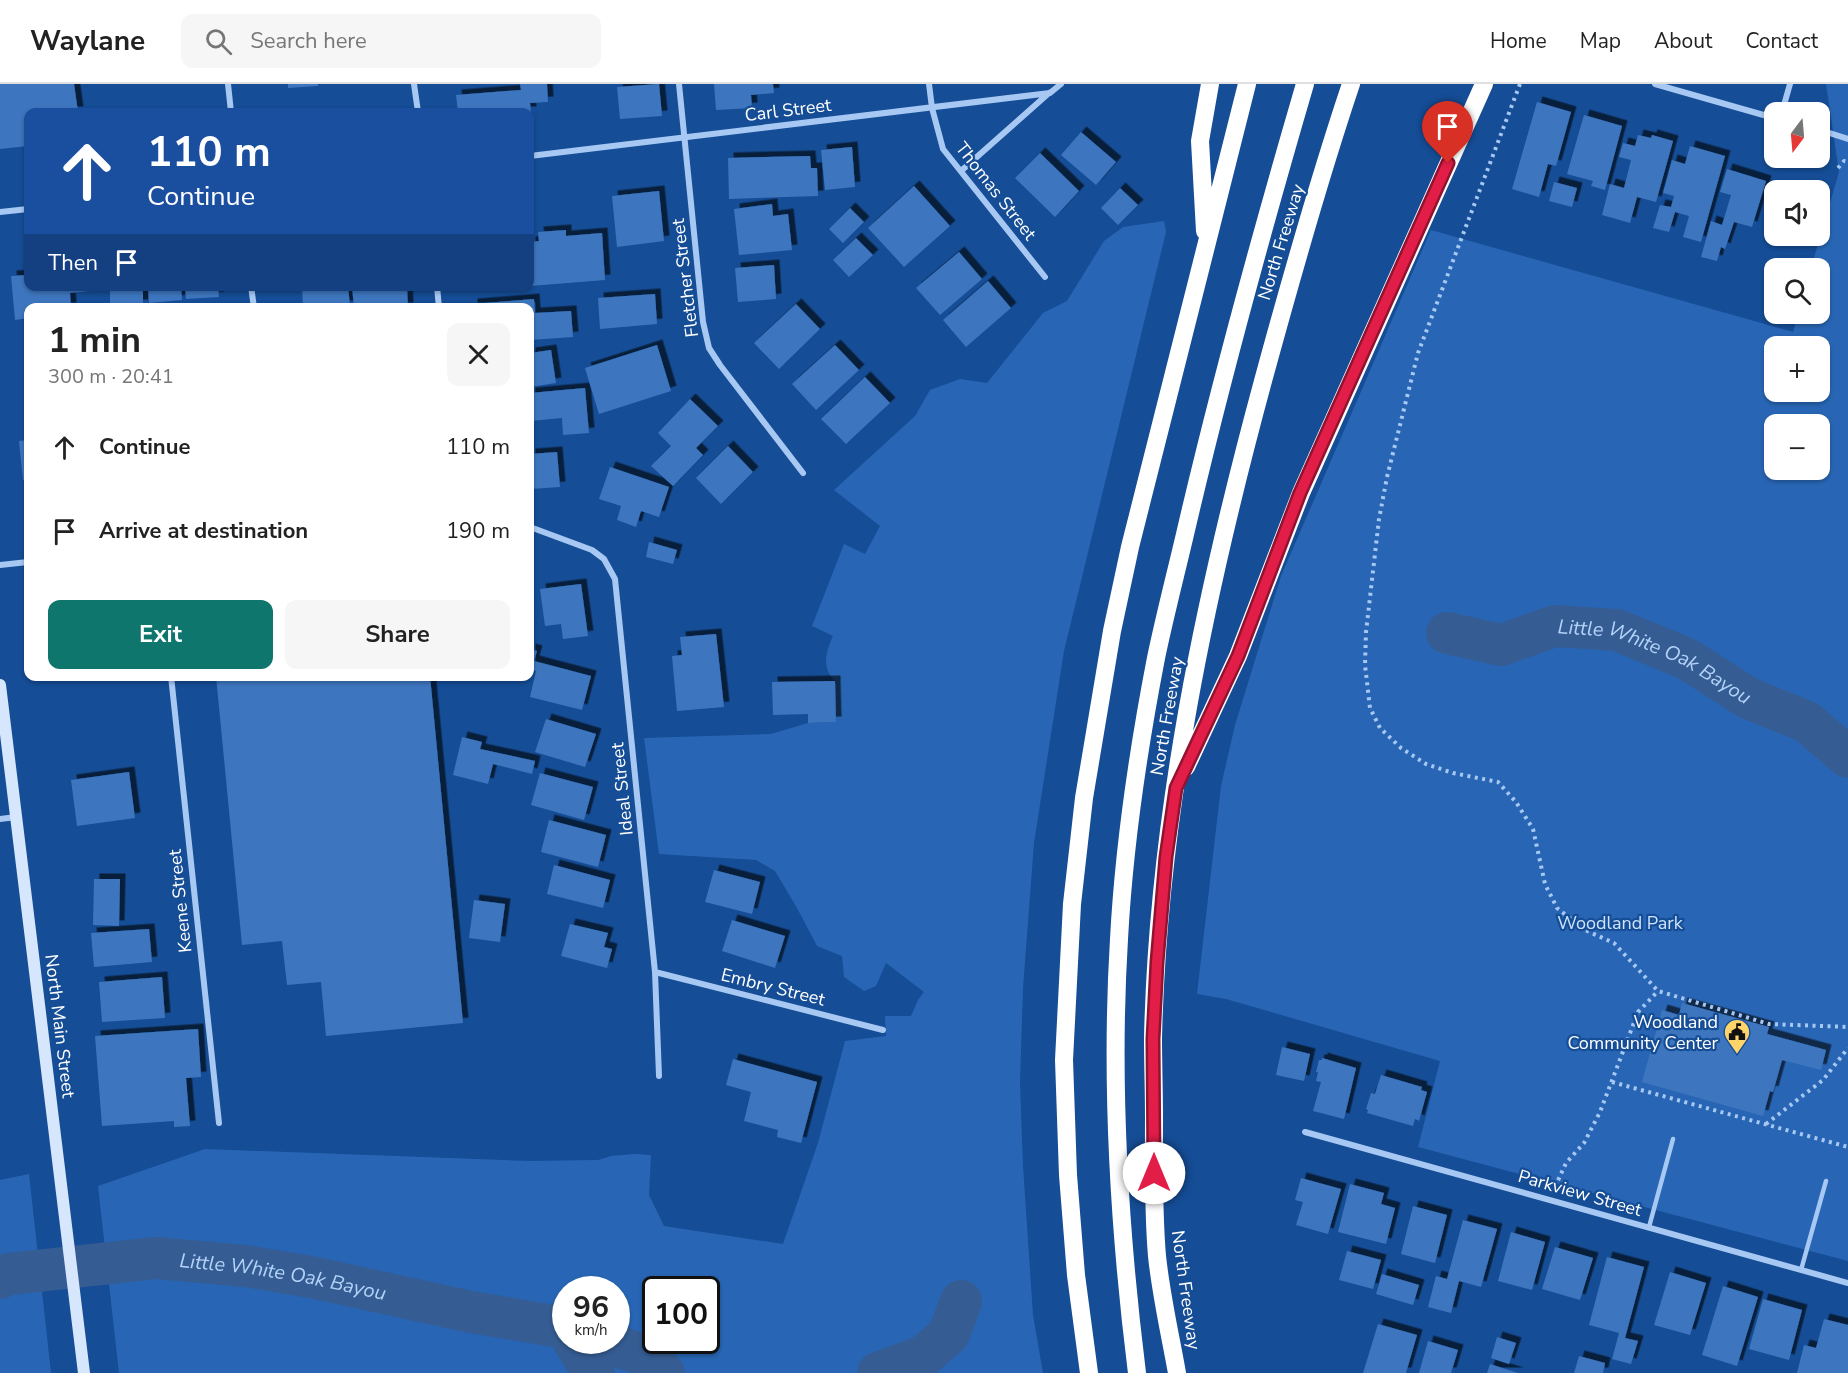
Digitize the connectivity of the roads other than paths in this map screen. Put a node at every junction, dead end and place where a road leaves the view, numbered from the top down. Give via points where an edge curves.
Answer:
1 (228, 84) edge
2 (414, 84) edge
3 (679, 84) edge
4 (929, 84) edge
5 (1061, 84) edge
6 (1210, 84) edge
7 (1247, 84) edge
8 (1305, 84) edge
9 (1311, 84) edge
10 (1351, 84) edge
11 (1484, 84) edge
12 (1655, 84) edge
13 (1790, 84) edge
14 (1050, 93) junction
15 (1785, 102) edge
16 (231, 108) edge
17 (417, 108) edge
18 (932, 108) junction
19 (1764, 114) edge
20 (1830, 133) edge
21 (685, 137) junction
22 (1848, 139) edge
23 (534, 156) edge
24 (961, 171) junction
25 (1271, 199) junction
26 (24, 209) edge
27 (0, 212) edge
28 (1206, 248) junction
29 (1045, 277) dead end
30 (803, 473) dead end
31 (534, 528) edge
32 (24, 562) edge
33 (0, 565) edge
34 (172, 681) edge
35 (0, 685) edge
36 (1176, 788) junction
37 (16, 817) junction
38 (0, 819) edge
39 (655, 972) junction
40 (883, 1030) dead end
41 (659, 1076) dead end
42 (219, 1123) dead end
43 (1305, 1132) dead end
44 (1673, 1138) dead end
45 (1826, 1181) dead end
46 (1649, 1227) junction
47 (1801, 1270) junction
48 (1848, 1283) edge
49 (84, 1370) edge
50 (1089, 1373) edge
51 (1137, 1373) edge
52 (1177, 1373) edge

1 - 16 street
2 - 17 street
3 - 21 street, Fletcher Street
4 - 18 street, Thomas Street
5 - 14 street
6 - 28 highway via 1200,141
7 - 28 highway
8 - 25 highway
9 - 25 highway
10 - 36 highway, North Freeway via 1287,293 1235,484 1206,614
11 - 36 highway via 1300,493 1238,656
12 - 19 street
13 - 15 street
14 - 18 street, Carl Street
14 - 24 street
18 - 21 street, Carl Street
18 - 24 street, Thomas Street via 943,149
20 - 22 street
21 - 23 street, Carl Street
21 - 30 street, Fletcher Street via 703,322 709,348
24 - 29 street, Thomas Street
25 - 51 highway, North Freeway via 1197,482 1156,659 1133,794 1119,939 1115,1139 1124,1273
26 - 27 street
28 - 50 highway via 1112,631 1084,798 1072,904 1064,1060 1076,1275
31 - 39 street, Ideal Street via 592,550 604,559 615,579
32 - 33 street
34 - 42 street, Keene Street
35 - 37 main road, North Main Street
36 - 52 highway, North Freeway via 1166,857 1153,1050 1157,1257
37 - 38 street
37 - 49 main road, North Main Street
39 - 40 street, Embry Street
39 - 41 street, Ideal Street
43 - 46 street, Parkview Street
44 - 46 lane
45 - 47 lane
46 - 47 street, Parkview Street
47 - 48 street, Parkview Street

